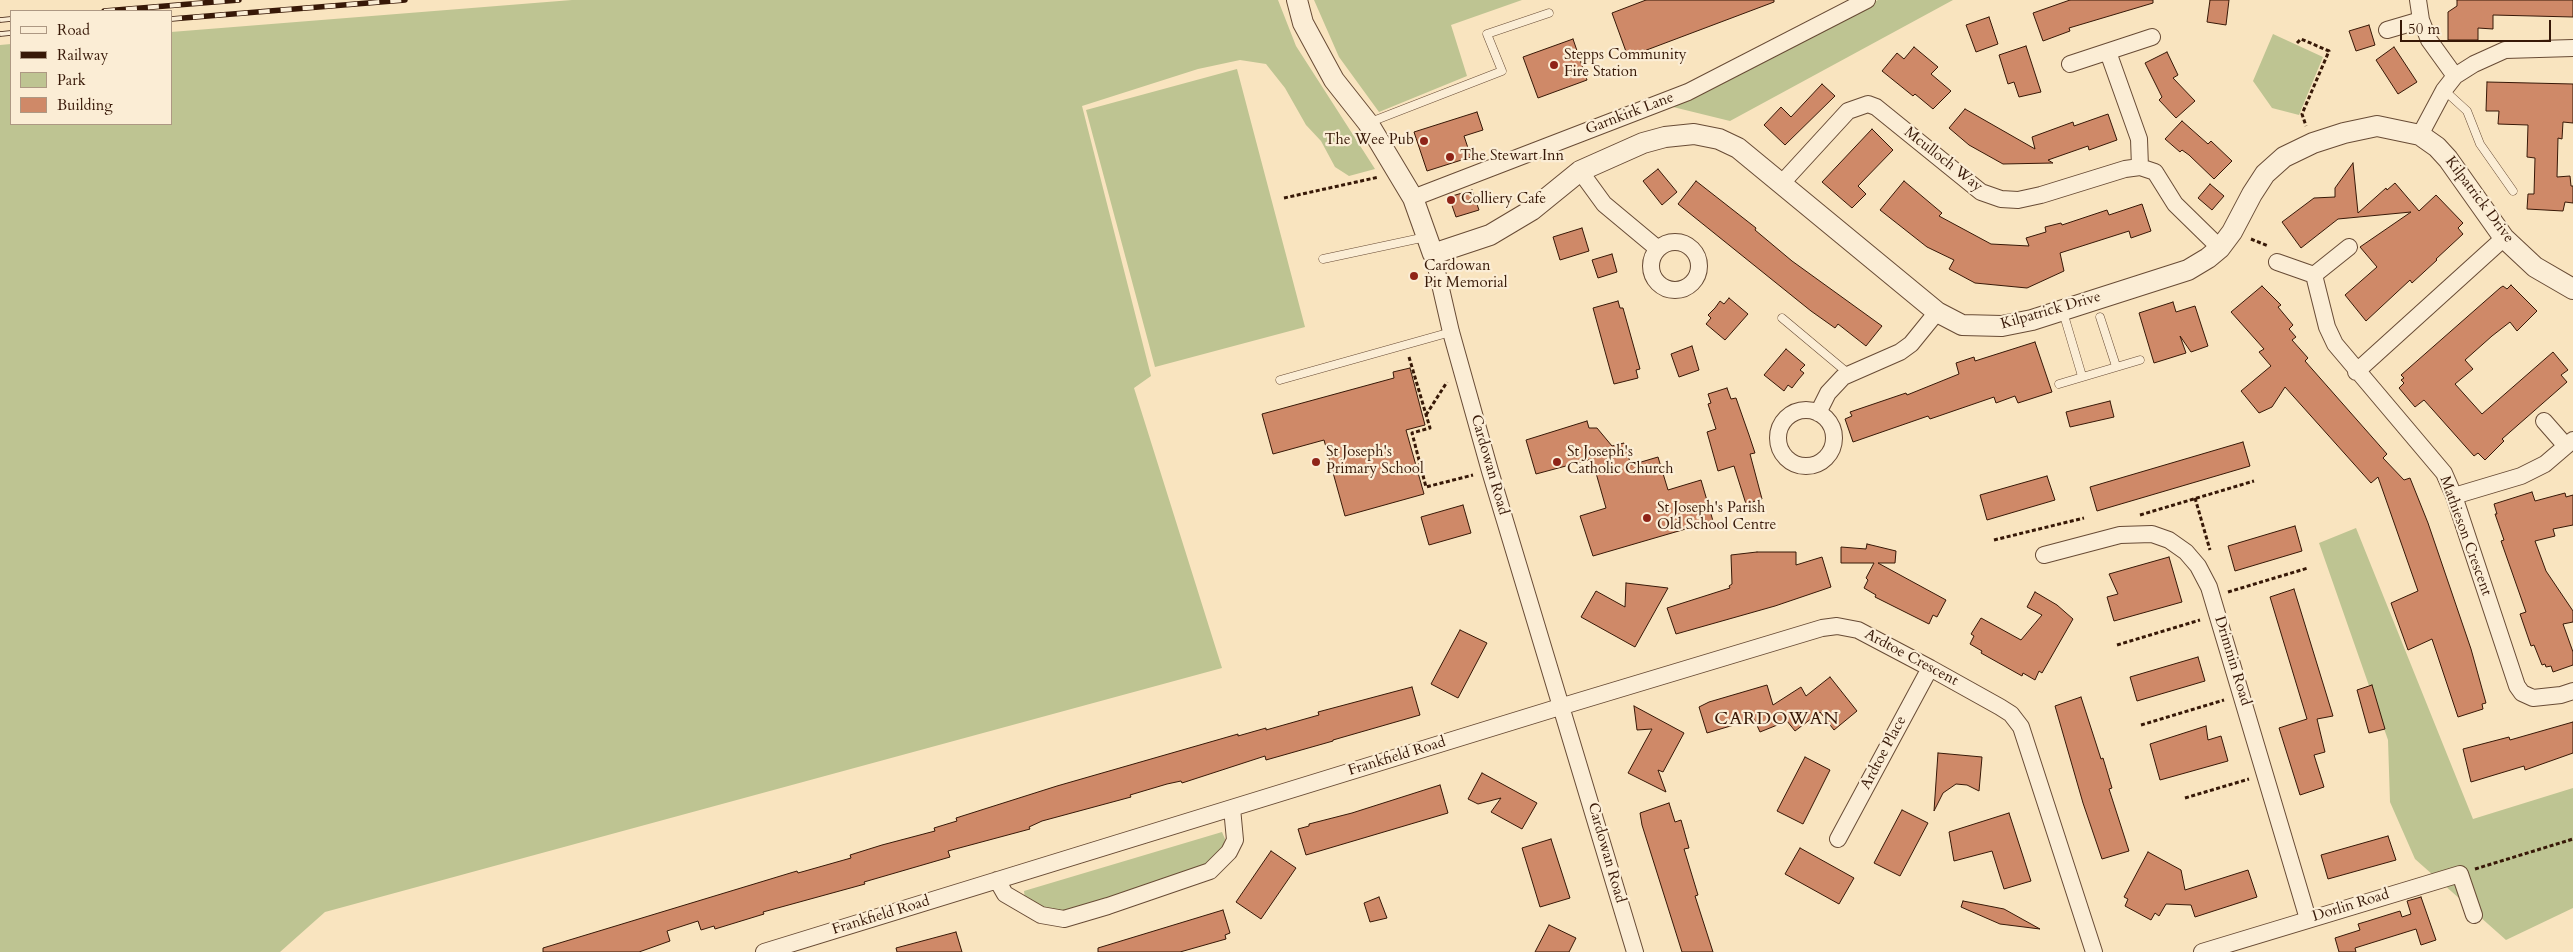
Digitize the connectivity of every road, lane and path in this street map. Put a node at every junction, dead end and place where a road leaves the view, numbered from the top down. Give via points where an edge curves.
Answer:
1 (1297, 0) edge
2 (1867, 0) edge
3 (2418, 0) edge
4 (1549, 13) dead end
5 (2421, 20) junction
6 (2387, 30) dead end
7 (2152, 37) dead end
8 (2298, 43) dead end
9 (2573, 48) edge
10 (2108, 52) junction
11 (2070, 64) dead end
12 (2454, 76) junction
13 (2444, 90) junction
14 (1368, 123) junction
15 (2420, 135) junction
16 (2313, 143) junction
17 (2140, 167) junction
18 (1580, 171) junction
19 (1399, 172) junction
20 (1781, 184) junction
21 (2513, 191) dead end
22 (1284, 198) dead end
23 (1413, 198) junction
24 (2232, 232) junction
25 (2504, 238) junction
26 (1430, 245) junction
27 (2349, 247) dead end
28 (2220, 248) junction
29 (1658, 249) dead end
30 (1324, 259) dead end
31 (2277, 262) joint
32 (2314, 275) junction
33 (2573, 289) edge
34 (2062, 310) junction
35 (1936, 312) junction
36 (2100, 317) dead end
37 (1782, 318) dead end
38 (1451, 332) junction
39 (1406, 345) junction
40 (2140, 360) dead end
41 (1460, 362) junction
42 (2116, 366) junction
43 (2356, 372) junction
44 (1849, 374) junction
45 (2082, 376) junction
46 (1280, 380) dead end
47 (2059, 384) dead end
48 (1818, 413) dead end
49 (1426, 415) junction
50 (2544, 421) dead end
51 (2569, 443) edge
52 (1490, 471) junction
53 (2254, 481) dead end
54 (2454, 496) junction
55 (2195, 498) junction
56 (2132, 517) dead end
57 (2084, 518) dead end
58 (1994, 540) dead end
59 (2044, 555) dead end
60 (2211, 556) dead end
61 (2308, 568) dead end
62 (2212, 597) junction
63 (2218, 615) junction
64 (2117, 645) dead end
65 (1930, 668) junction
66 (2573, 691) edge
67 (2242, 695) junction
68 (1563, 706) junction
69 (2141, 725) dead end
70 (2266, 774) junction
71 (2185, 798) dead end
72 (1232, 808) junction
73 (1838, 839) dead end
74 (2573, 839) edge
75 (2460, 874) junction
76 (997, 880) junction
77 (2474, 915) dead end
78 (2308, 919) junction
79 (764, 952) edge
80 (1635, 952) edge
81 (2094, 952) edge
82 (2202, 952) edge

1 - 14 street, Cardowan Road via 1303,23 1334,80
2 - 23 street, Garnkirk Lane via 1688,92
3 - 5 street
4 - 14 lane via 1487,34 1502,71
5 - 6 street
5 - 12 street via 2429,40
7 - 10 street
8 - 16 path via 2300,39 2329,52 2302,114
9 - 12 street via 2505,50
10 - 11 street
10 - 17 street via 2138,139
12 - 13 street
13 - 15 street
13 - 21 lane via 2467,111 2480,144
14 - 19 street, Cardowan Road
15 - 16 street, Kilpatrick Drive via 2377,126
15 - 25 street, Kilpatrick Drive via 2448,160
16 - 24 street, Kilpatrick Drive via 2284,157 2265,174
17 - 20 street, Mculloch Way via 2041,195 2018,200 2001,199 1981,192 1876,107 1868,104 1848,111
17 - 28 street via 2155,172 2175,204
18 - 20 street, Kilpatrick Drive via 1665,136 1694,134 1719,138 1738,148
18 - 26 street, Kilpatrick Drive via 1532,210 1490,235
18 - 29 street via 1604,204
19 - 22 path
19 - 23 street, Cardowan Road
20 - 35 street, Kilpatrick Drive
23 - 26 street, Cardowan Road
24 - 28 street, Kilpatrick Drive
24 - 31 path via 2269,246
25 - 33 street, Kilpatrick Drive via 2535,267
25 - 43 street
26 - 30 lane
26 - 38 street, Cardowan Road
27 - 32 street
28 - 34 street, Kilpatrick Drive via 2188,270
31 - 32 street
32 - 43 street, Mathieson Crescent via 2327,327
34 - 35 street, Kilpatrick Drive via 2017,324 1991,327 1962,325
34 - 45 lane
35 - 44 street via 1906,348
36 - 42 lane
37 - 44 lane
38 - 39 lane
38 - 41 street, Cardowan Road
39 - 46 lane
39 - 49 path
40 - 42 lane
41 - 49 path
41 - 52 street, Cardowan Road
42 - 45 lane
43 - 54 street, Mathieson Crescent via 2427,451 2444,473
44 - 48 street via 1834,385
45 - 47 lane
49 - 52 path via 1430,428 1412,432 1426,487
50 - 51 street
51 - 54 street via 2545,464 2521,476
52 - 68 street, Cardowan Road
53 - 55 path
54 - 66 street, Mathieson Crescent via 2517,686 2522,693 2533,698
55 - 56 path
55 - 60 path
57 - 58 path
59 - 62 street, Drimnin Road via 2120,535 2152,534 2169,540 2186,552 2198,566
61 - 62 path
62 - 63 street, Drimnin Road
63 - 64 path
63 - 67 street, Drimnin Road
65 - 68 street, Ardtoe Crescent via 1858,630 1837,626
65 - 73 street, Ardtoe Place
65 - 81 street, Ardtoe Crescent via 2011,714 2021,727
67 - 69 path
67 - 70 street, Drimnin Road
68 - 72 street, Frankfield Road
68 - 80 street, Cardowan Road
70 - 71 path
70 - 78 street, Drimnin Road
72 - 76 street, Frankfield Road
72 - 76 street via 1235,840 1229,852 1210,871 1108,906 1064,918 1041,915 1005,894
74 - 75 path
75 - 77 street
75 - 78 street, Dorlin Road
76 - 79 street, Frankfield Road
78 - 82 street, Dorlin Road

